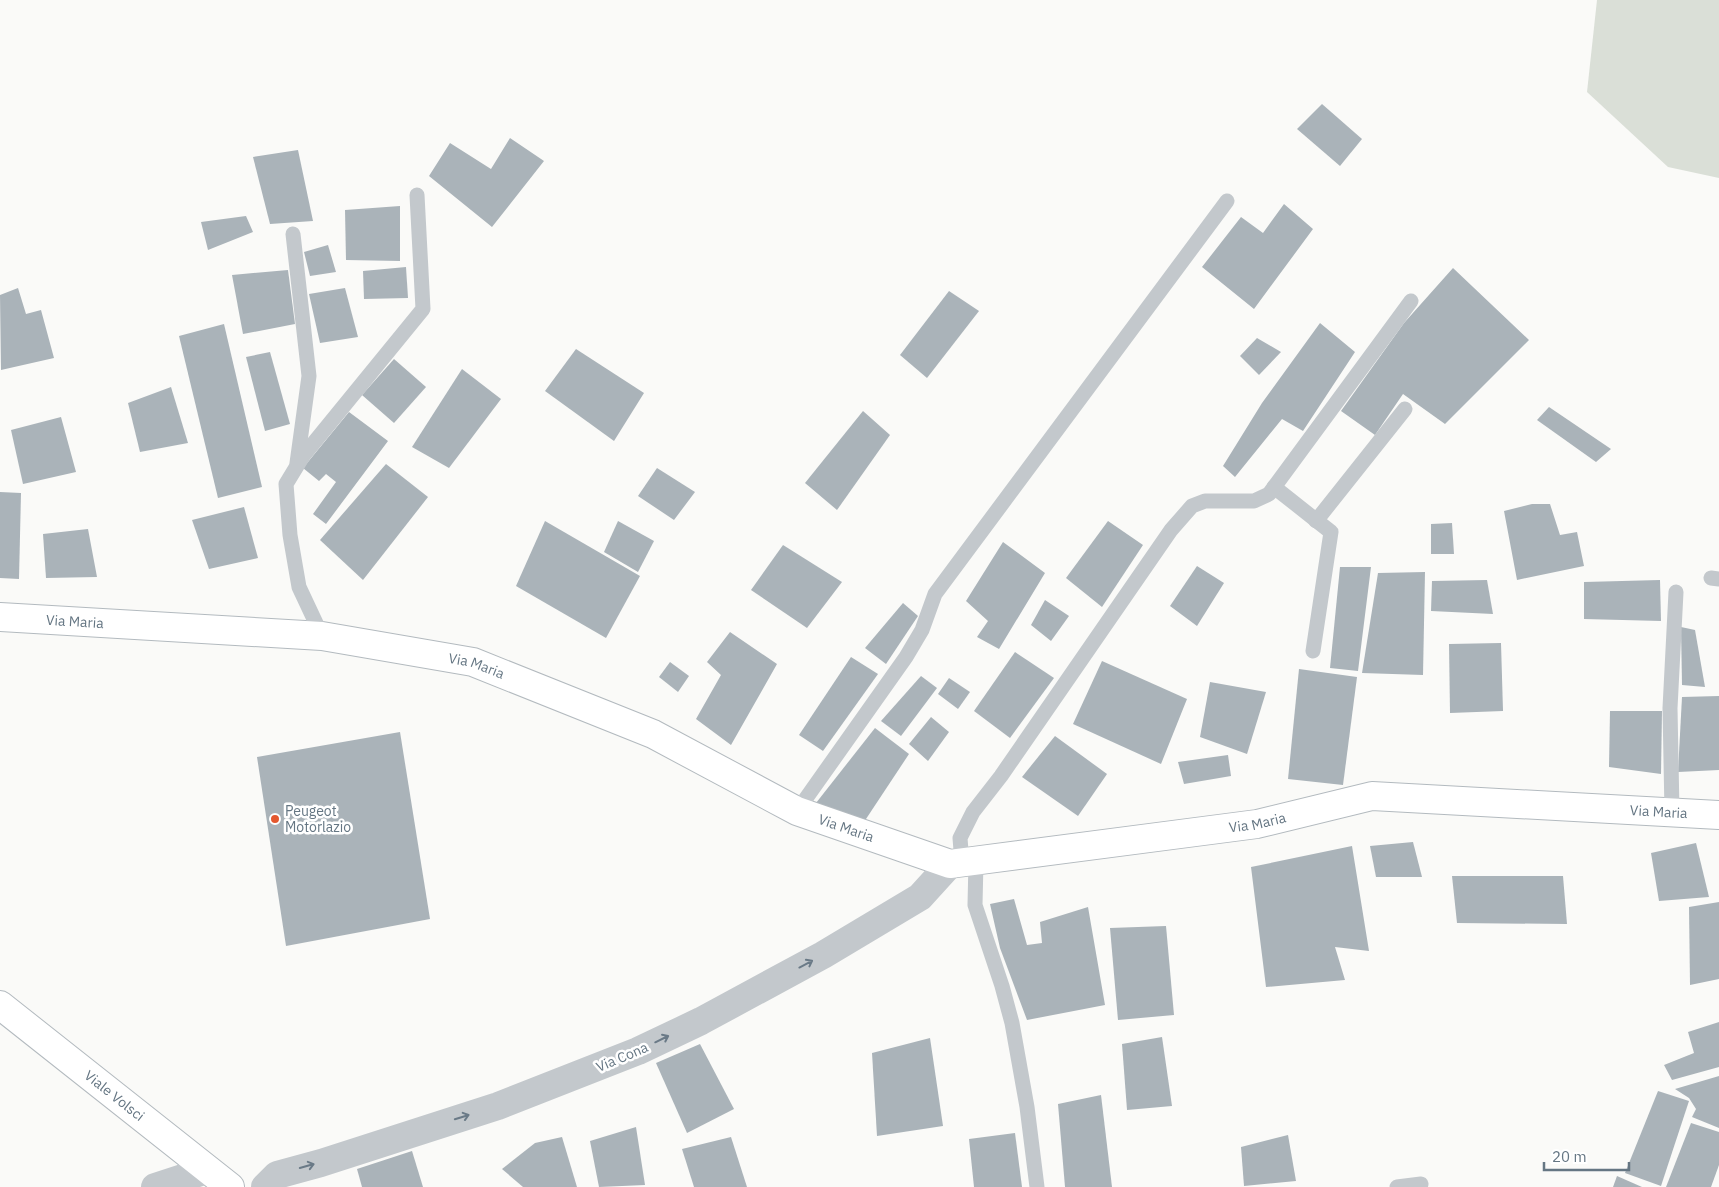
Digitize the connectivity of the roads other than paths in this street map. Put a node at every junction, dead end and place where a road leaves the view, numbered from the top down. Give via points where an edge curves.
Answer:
1 (417, 195) dead end
2 (1227, 201) dead end
3 (293, 234) dead end
4 (1411, 300) dead end
5 (1405, 409) dead end
6 (296, 467) junction
7 (1274, 486) junction
8 (1316, 521) junction
9 (1676, 592) dead end
10 (0, 617) edge
11 (322, 636) junction
12 (1313, 651) dead end
13 (797, 811) junction
14 (1672, 812) junction
15 (1719, 815) edge
16 (962, 862) junction
17 (0, 1005) edge
18 (206, 1170) junction
19 (1421, 1184) dead end
20 (155, 1187) edge
21 (230, 1187) edge
22 (265, 1187) edge
23 (1036, 1187) edge
24 (1397, 1187) edge

1 - 6 lane via 423,309
2 - 13 lane via 935,594 922,630 906,657
3 - 6 lane via 309,376
4 - 7 lane
5 - 8 lane
6 - 11 lane via 286,484 290,535 299,587
7 - 8 lane
7 - 16 lane via 1269,494 1254,501 1205,501 1192,506 1171,530 973,812 960,838
8 - 12 lane via 1331,532
9 - 14 lane via 1670,708
10 - 11 street, Via Maria
11 - 13 street, Via Maria via 473,662 653,734
13 - 16 street, Via Maria
14 - 15 street, Via Maria
14 - 16 street, Via Maria via 1372,796 1257,824
22 -> 16 street, Via Cona via 277,1175 498,1106 638,1051 831,950 920,896
16 - 23 lane via 1012,1023 1027,1107
17 - 18 street, Viale Volsci
18 - 20 street
18 - 21 street, Viale Volsci
19 - 24 lane

